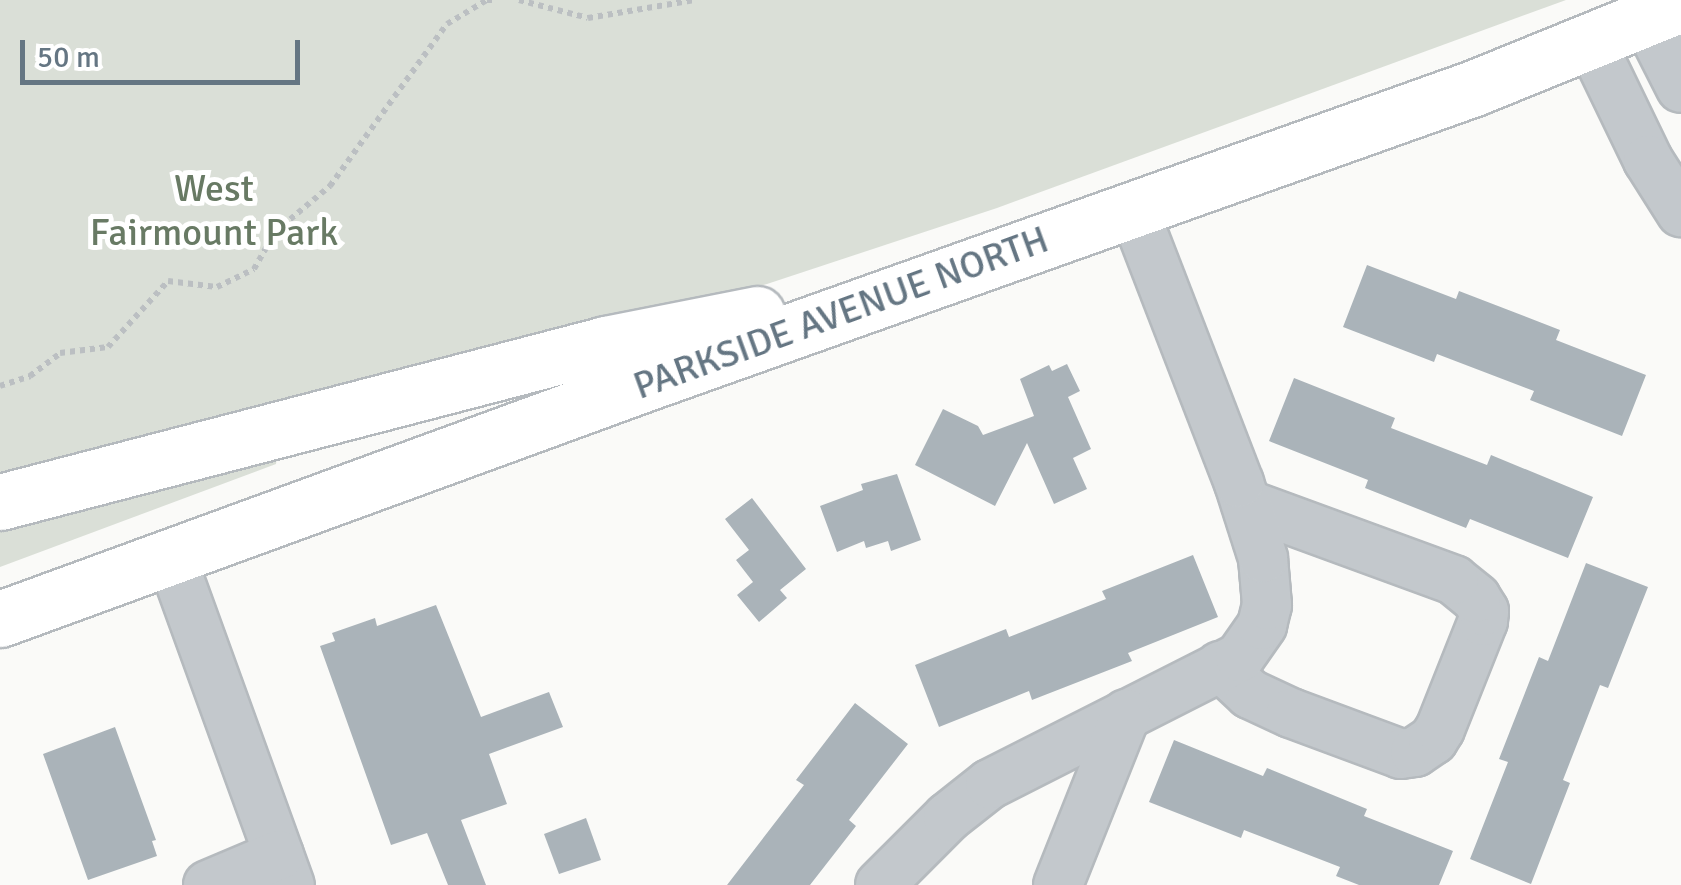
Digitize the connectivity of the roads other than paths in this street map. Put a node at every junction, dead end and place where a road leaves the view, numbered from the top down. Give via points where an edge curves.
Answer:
1 (1664, 12) edge
2 (1590, 42) junction
3 (1681, 88) edge
4 (1133, 210) junction
5 (1681, 212) edge
6 (932, 280) junction
7 (0, 502) edge
8 (1246, 504) junction
9 (171, 558) junction
10 (0, 619) edge
11 (1220, 666) junction
12 (1126, 714) junction
13 (284, 870) edge
14 (208, 885) edge
15 (880, 885) edge
16 (1058, 885) edge

1 - 2 main road, PARKSIDE AVENUE NORTH
1 - 3 street
2 - 4 main road, PARKSIDE AVENUE NORTH
2 - 5 street
4 - 6 main road, PARKSIDE AVENUE NORTH
4 - 8 street
6 - 7 main road via 606,344
6 - 9 main road, PARKSIDE AVENUE NORTH
8 - 11 street via 1262,558 1266,605 1254,641
8 - 11 street via 1454,580 1476,598 1483,622 1440,729 1415,752 1401,754 1279,708 1250,694
9 - 10 main road, PARKSIDE AVENUE NORTH
9 - 13 street
11 - 12 street
12 - 15 street via 990,784
12 - 16 street
13 - 14 street

